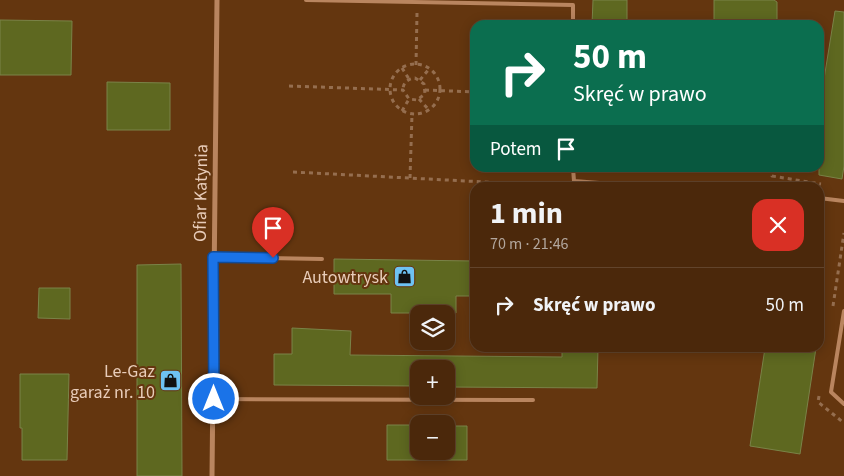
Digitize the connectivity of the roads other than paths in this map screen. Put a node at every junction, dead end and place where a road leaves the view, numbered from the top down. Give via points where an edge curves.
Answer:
1 (217, 0) edge
2 (306, 0) edge
3 (573, 20) edge
4 (824, 199) edge
5 (844, 201) edge
6 (213, 257) junction
7 (322, 259) dead end
8 (844, 311) edge
9 (214, 399) junction
10 (533, 400) dead end
11 (844, 404) edge
12 (212, 476) edge

1 - 6 street, Ofiar Katynia
2 - 3 lane via 573,5
4 - 5 lane
6 - 7 lane
6 - 9 street, Ofiar Katynia
8 - 11 lane via 831,392
9 - 10 lane
9 - 12 street, Ofiar Katynia

